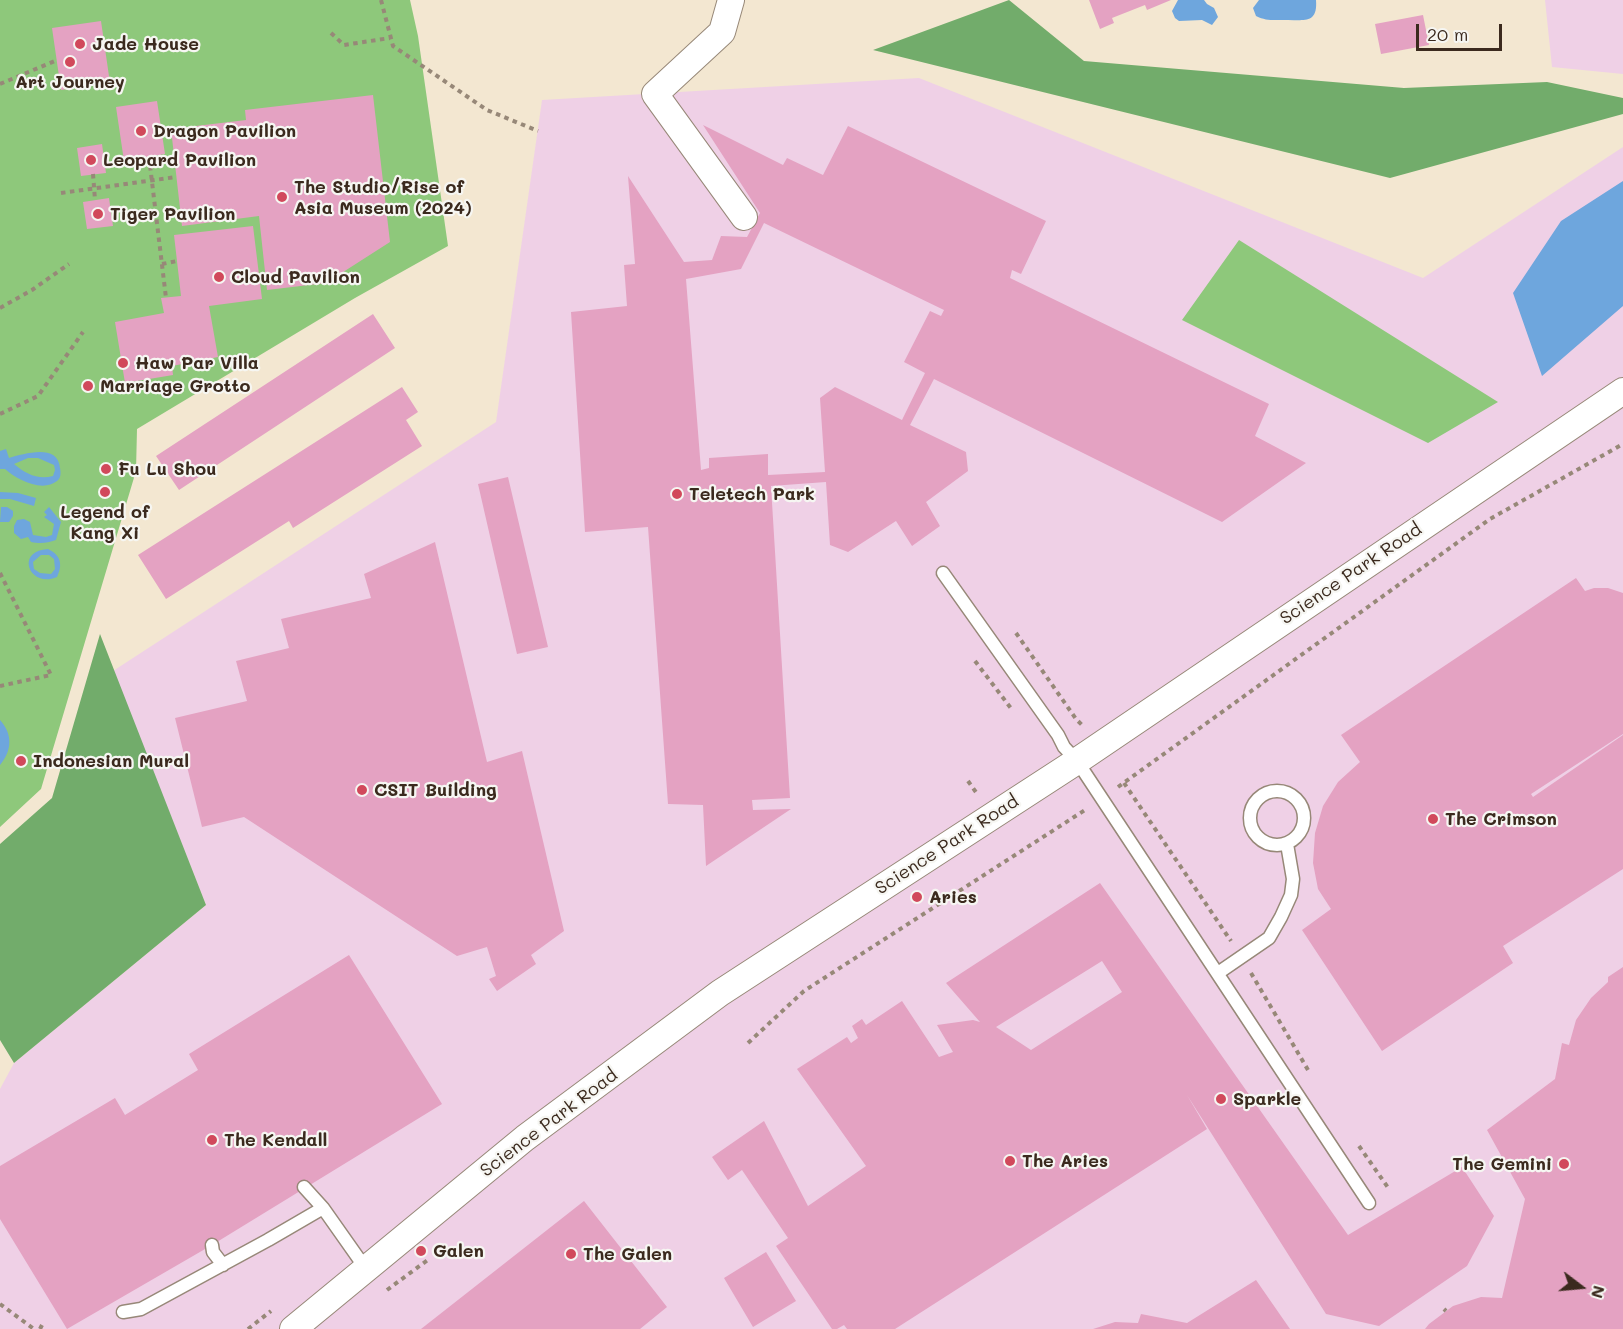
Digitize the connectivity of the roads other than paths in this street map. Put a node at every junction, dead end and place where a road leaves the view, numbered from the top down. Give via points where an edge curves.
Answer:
1 (731, 0) edge
2 (744, 217) dead end
3 (1623, 391) edge
4 (943, 573) dead end
5 (1077, 761) junction
6 (1287, 844) junction
7 (1218, 973) junction
8 (304, 1187) dead end
9 (1369, 1203) dead end
10 (323, 1208) junction
11 (212, 1245) dead end
12 (223, 1265) junction
13 (366, 1269) junction
14 (123, 1312) dead end
15 (293, 1329) edge

1 - 2 street via 722,32 655,94
3 - 5 street, Science Park Road
4 - 5 lane
5 - 7 lane
5 - 13 street, Science Park Road via 720,993 525,1138
6 - 6 lane via 1274,846 1253,832 1253,806 1274,791 1298,800 1304,812 1304,825
6 - 7 lane via 1293,879 1291,895 1269,938
7 - 9 lane
8 - 10 lane
10 - 12 lane
10 - 13 lane
11 - 12 lane
12 - 14 lane via 141,1309
13 - 15 street, Science Park Road

